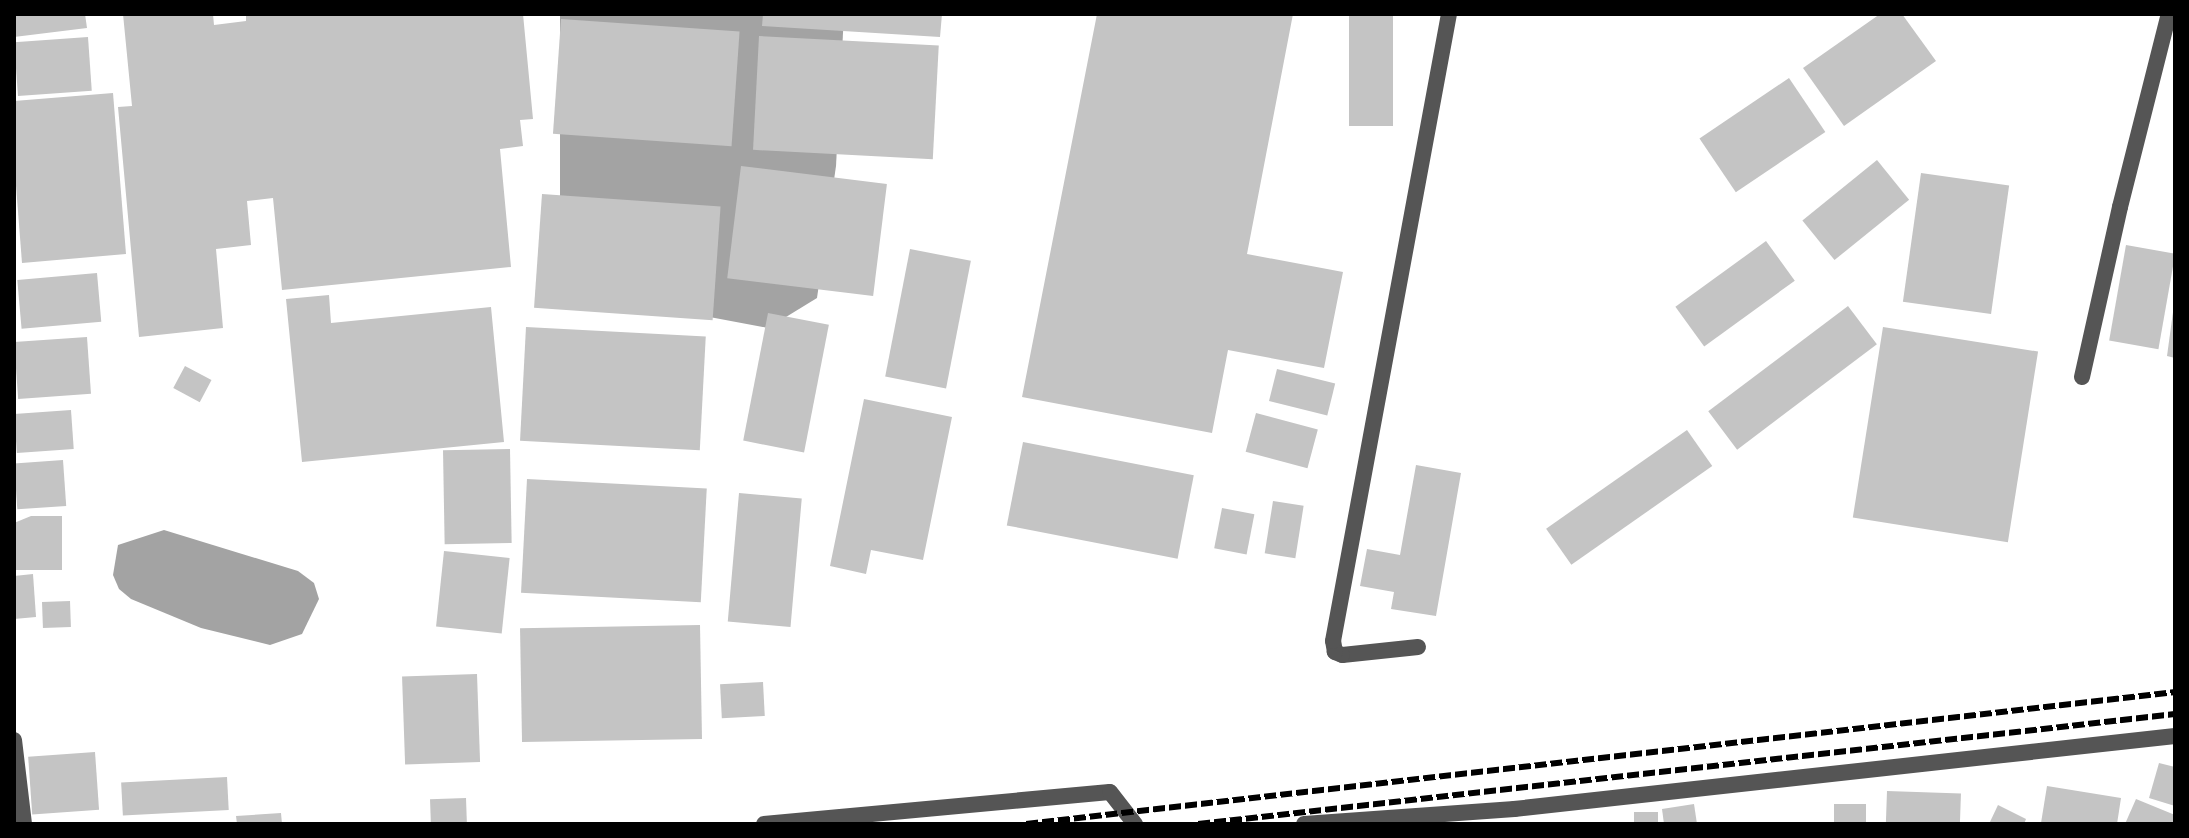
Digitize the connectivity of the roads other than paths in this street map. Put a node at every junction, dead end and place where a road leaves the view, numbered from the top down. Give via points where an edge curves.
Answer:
1 (1449, 14) edge
2 (2170, 21) edge
3 (2082, 377) dead end
4 (1418, 647) dead end
5 (2175, 736) edge
6 (14, 740) edge
7 (1514, 816) edge
8 (24, 824) edge
9 (764, 824) edge
10 (1135, 824) edge
11 (1304, 824) edge

1 - 4 street via 1333,641 1335,652 1342,655
2 - 3 street
5 - 7 street
6 - 8 street
7 - 11 street
9 - 10 street via 1110,792

